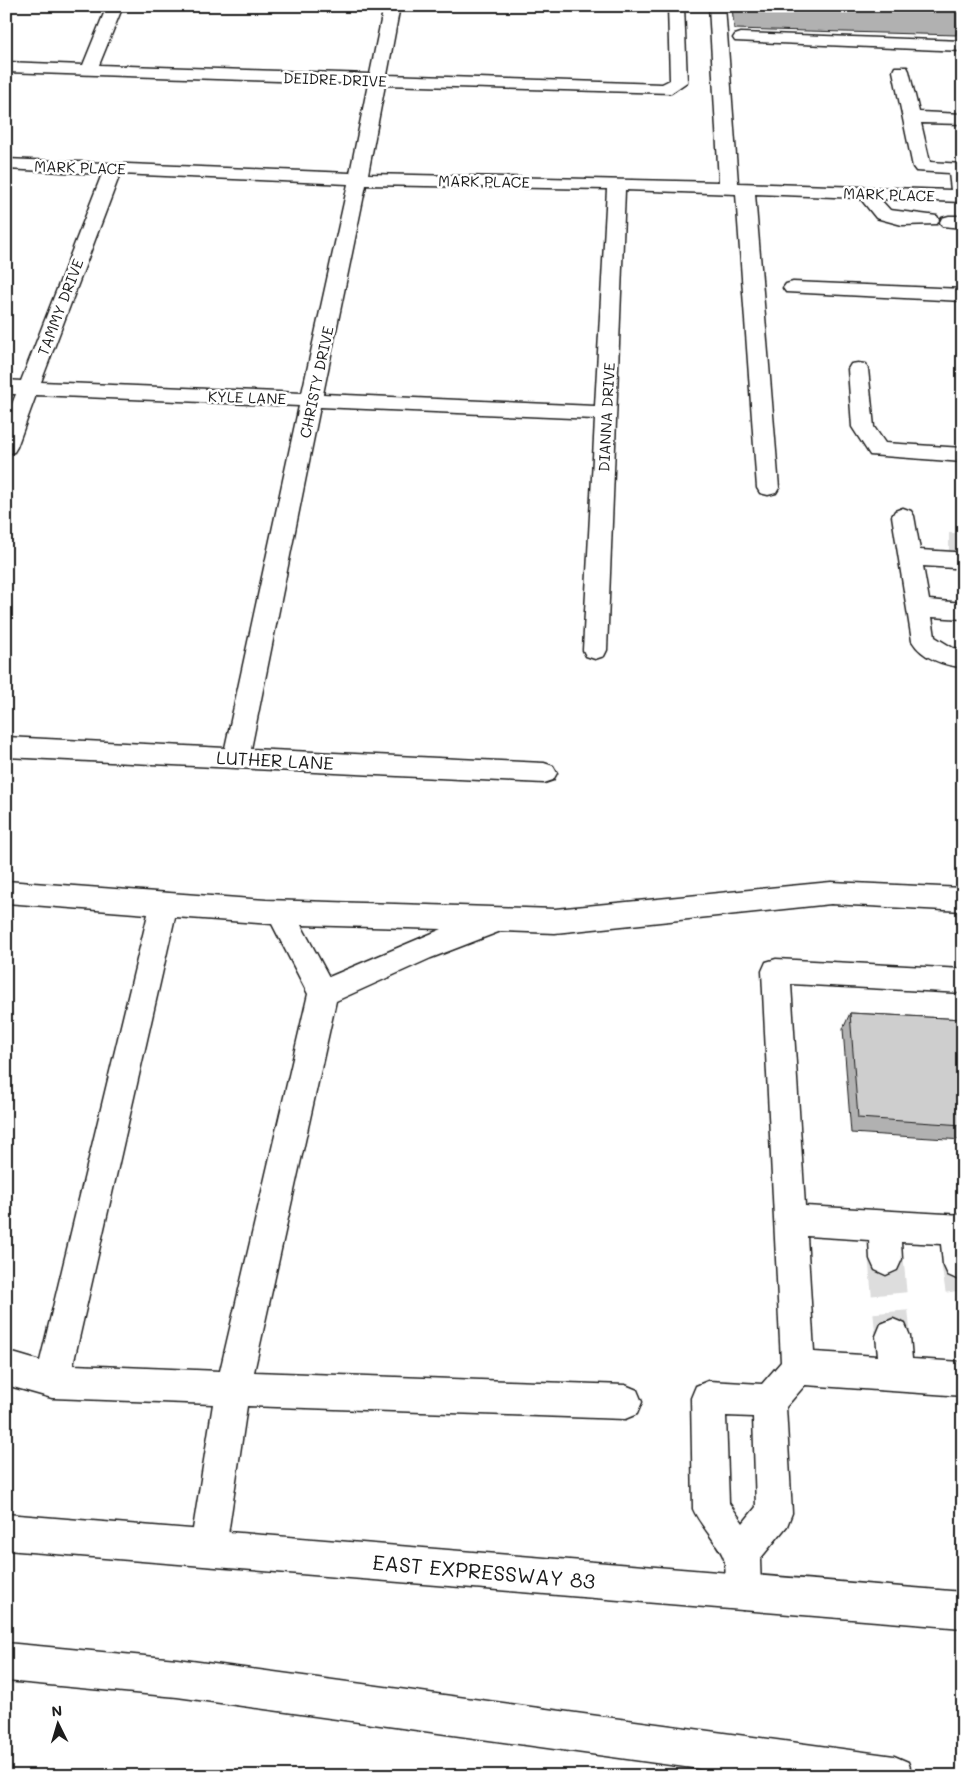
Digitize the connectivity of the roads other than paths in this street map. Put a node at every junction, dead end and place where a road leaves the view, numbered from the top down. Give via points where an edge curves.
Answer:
1 (115, 6) edge
2 (392, 6) edge
3 (676, 6) edge
4 (717, 6) edge
5 (741, 38) dead end
6 (963, 46) edge
7 (6, 67) edge
8 (89, 70) junction
9 (901, 71) dead end
10 (378, 80) junction
11 (912, 117) junction
12 (963, 119) edge
13 (6, 164) edge
14 (113, 168) junction
15 (960, 168) edge
16 (358, 179) junction
17 (616, 184) junction
18 (737, 188) junction
19 (866, 193) junction
20 (962, 196) edge
21 (930, 220) dead end
22 (793, 288) dead end
23 (963, 295) edge
24 (858, 369) dead end
25 (6, 387) edge
26 (29, 388) junction
27 (312, 400) junction
28 (607, 413) junction
29 (6, 447) edge
30 (963, 456) edge
31 (768, 488) dead end
32 (903, 516) dead end
33 (915, 583) junction
34 (957, 586) edge
35 (595, 650) dead end
36 (963, 658) edge
37 (6, 747) edge
38 (236, 758) junction
39 (544, 773) dead end
40 (6, 892) edge
41 (963, 900) edge
42 (164, 904) junction
43 (280, 912) junction
44 (501, 919) junction
45 (963, 981) edge
46 (323, 993) junction
47 (790, 1220) junction
48 (884, 1226) junction
49 (959, 1230) edge
50 (886, 1259) tunnel mouth
51 (959, 1264) dead end
52 (893, 1336) tunnel mouth
53 (6, 1368) edge
54 (798, 1368) junction
55 (897, 1375) junction
56 (963, 1379) edge
57 (52, 1381) junction
58 (233, 1388) junction
59 (768, 1401) junction
60 (625, 1402) dead end
61 (6, 1532) edge
62 (208, 1548) junction
63 (742, 1553) junction
64 (743, 1592) junction
65 (876, 1602) junction
66 (963, 1610) edge
67 (963, 1624) edge
68 (6, 1662) edge
69 (894, 1776) edge

1 - 8 main road
2 - 10 main road, CHRISTY DRIVE
3 - 10 main road, DEIDRE DRIVE via 679,82 665,90
4 - 18 main road
5 - 6 main road
7 - 8 main road, DEIDRE DRIVE
8 - 10 main road, DEIDRE DRIVE
9 - 11 main road
10 - 16 main road, CHRISTY DRIVE
11 - 12 main road
11 - 15 main road via 922,166
13 - 14 main road, MARK PLACE
14 - 16 main road, MARK PLACE
14 - 26 main road, TAMMY DRIVE
15 - 20 main road
16 - 17 main road, MARK PLACE
16 - 27 main road, CHRISTY DRIVE
17 - 18 main road, MARK PLACE
17 - 28 main road, DIANNA DRIVE
18 - 19 main road, MARK PLACE
18 - 31 main road
19 - 20 main road, MARK PLACE
19 - 21 main road via 883,214 902,219
22 - 23 main road
24 - 30 main road via 863,427 878,450
25 - 26 main road, KYLE LANE
26 - 27 main road, KYLE LANE
26 - 29 main road, TAMMY DRIVE
27 - 28 main road, KYLE LANE
27 - 38 main road, CHRISTY DRIVE
28 - 35 main road, DIANNA DRIVE
32 - 33 main road
33 - 34 main road
33 - 34 main road
33 - 34 main road
33 - 36 main road via 924,640 948,657
37 - 38 main road, LUTHER LANE
38 - 39 main road, LUTHER LANE
40 - 42 main road
41 - 44 main road via 831,893 555,921
42 - 43 main road
42 - 57 main road
43 - 44 main road
43 - 46 main road
44 - 46 main road via 421,948
45 - 47 main road via 776,971
46 - 58 main road
47 - 48 main road
47 - 54 main road
48 - 49 main road
48 - 50 main road
49 - 51 main road
52 - 55 main road
53 - 57 main road
54 - 55 main road
54 - 59 main road
55 - 56 main road
57 - 58 main road
58 - 60 main road
58 - 62 main road
59 - 63 main road via 774,1513
59 - 63 main road via 708,1398 711,1509
61 - 62 main road, EAST EXPRESSWAY 83
62 - 64 main road, EAST EXPRESSWAY 83
63 - 64 main road
64 - 65 main road, EAST EXPRESSWAY 83
65 - 66 main road, EAST EXPRESSWAY 83
65 - 67 main road
68 - 69 main road via 177,1678

